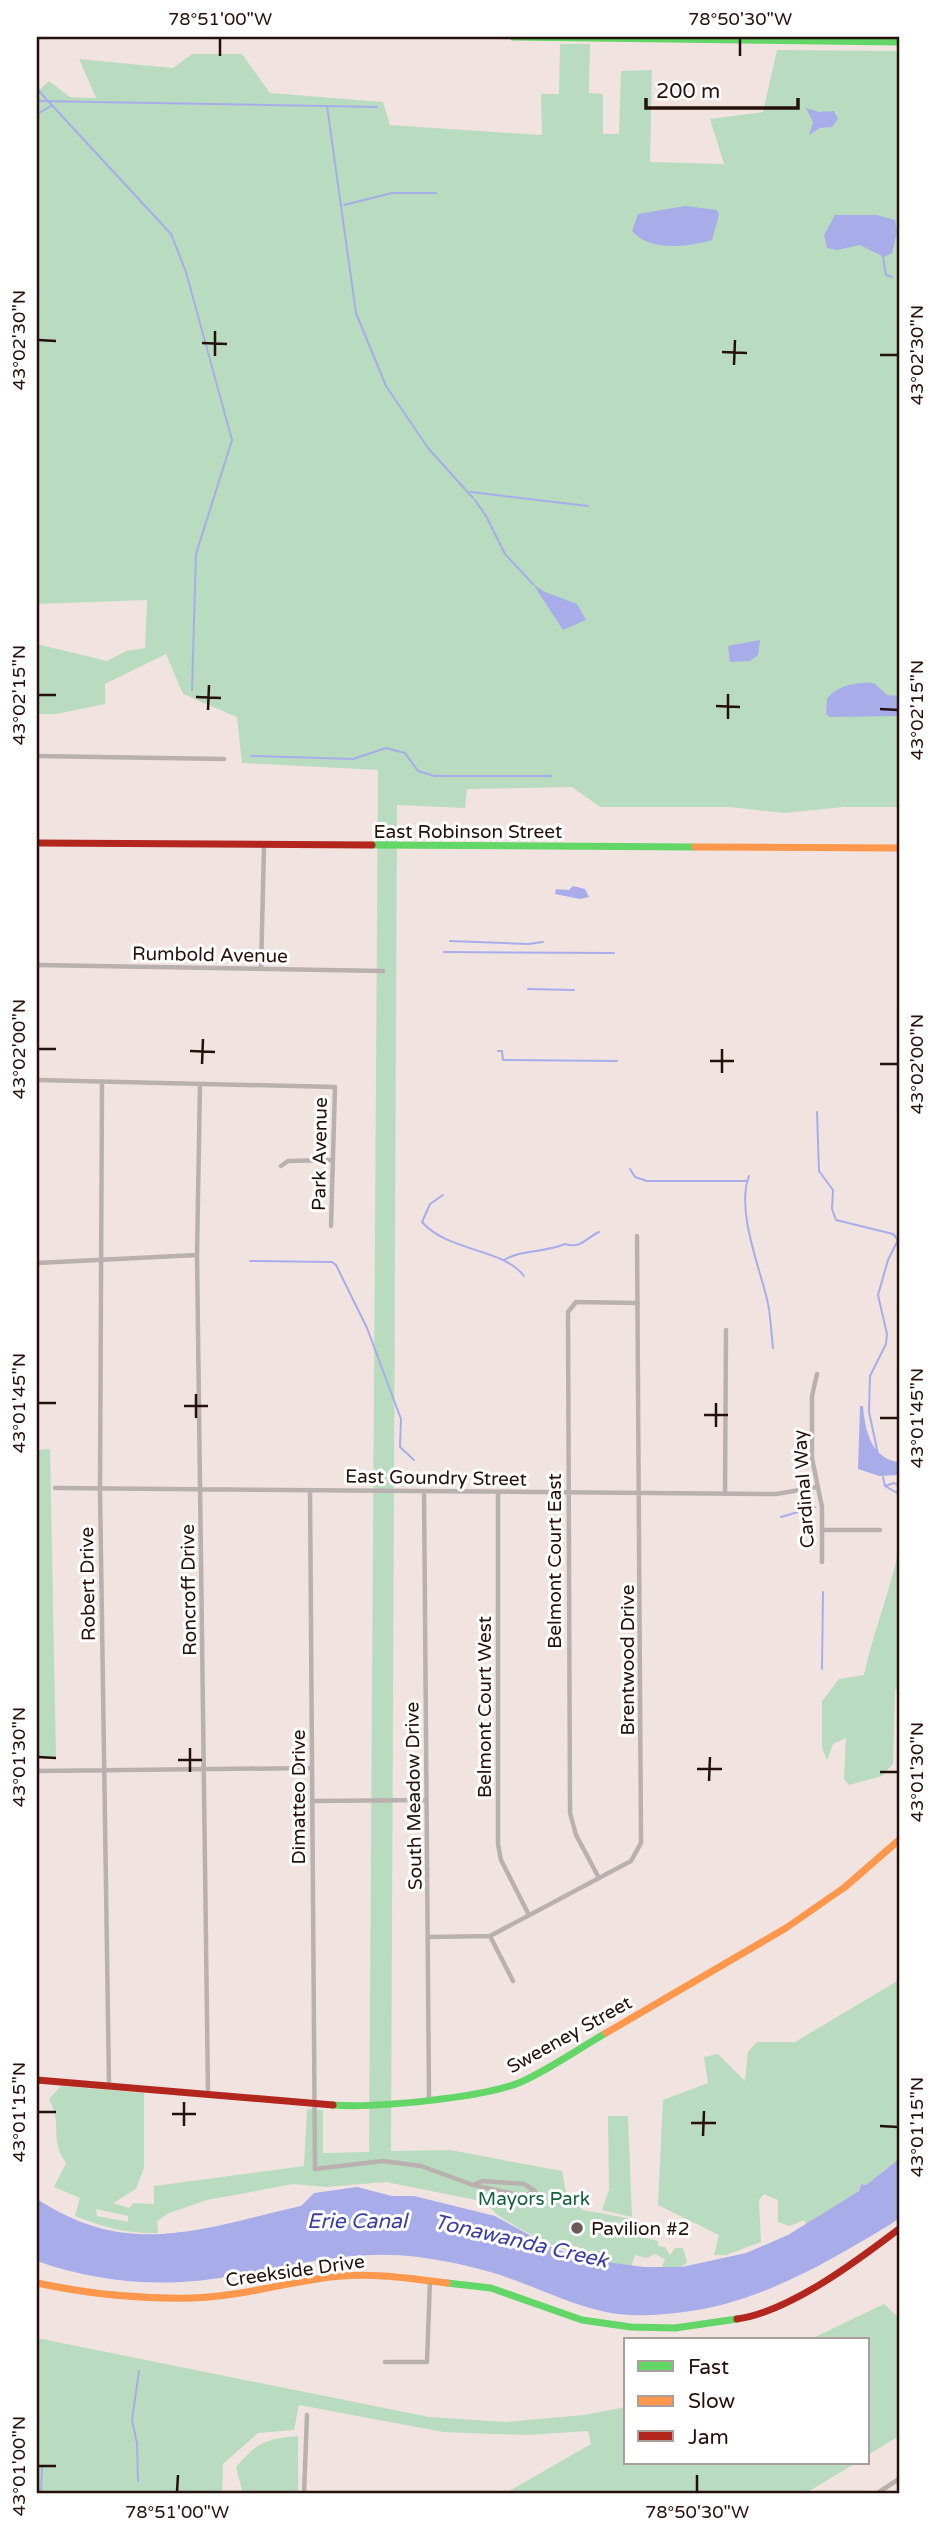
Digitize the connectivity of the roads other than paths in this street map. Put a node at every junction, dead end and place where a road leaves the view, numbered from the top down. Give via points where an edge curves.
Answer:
1 (513, 37) edge
2 (820, 39) edge
3 (899, 42) edge
4 (37, 756) edge
5 (225, 759) dead end
6 (37, 843) edge
7 (264, 847) junction
8 (899, 848) edge
9 (37, 965) edge
10 (261, 969) junction
11 (383, 971) dead end
12 (37, 1080) edge
13 (102, 1082) junction
14 (200, 1084) junction
15 (332, 1160) junction
16 (281, 1166) dead end
17 (331, 1226) dead end
18 (637, 1236) dead end
19 (197, 1255) junction
20 (100, 1259) junction
21 (37, 1263) edge
22 (638, 1303) junction
23 (726, 1331) dead end
24 (817, 1374) dead end
25 (817, 1487) junction
26 (55, 1488) dead end
27 (100, 1489) junction
28 (201, 1489) junction
29 (310, 1490) junction
30 (424, 1491) junction
31 (498, 1492) junction
32 (641, 1492) junction
33 (568, 1493) junction
34 (725, 1493) junction
35 (823, 1530) junction
36 (880, 1530) dead end
37 (822, 1562) dead end
38 (312, 1768) junction
39 (205, 1770) junction
40 (105, 1771) junction
41 (37, 1772) edge
42 (426, 1800) junction
43 (312, 1801) junction
44 (899, 1840) edge
45 (599, 1878) junction
46 (529, 1915) junction
47 (490, 1936) junction
48 (429, 1937) junction
49 (513, 1982) dead end
50 (37, 2080) edge
51 (109, 2087) junction
52 (208, 2095) junction
53 (429, 2100) junction
54 (314, 2104) junction
55 (473, 2185) junction
56 (899, 2229) edge
57 (430, 2280) junction
58 (39, 2284) edge
59 (385, 2362) dead end
60 (306, 2415) dead end
61 (899, 2479) edge
62 (304, 2494) edge
63 (876, 2494) edge

1 - 2 street
2 - 3 street
4 - 5 street
6 - 7 street, East Robinson Street
7 - 8 street, East Robinson Street
7 - 10 street
9 - 10 street, Rumbold Avenue
10 - 11 street, Rumbold Avenue
12 - 13 street, Park Avenue
13 - 14 street, Park Avenue
13 - 20 street, Robert Drive
14 - 15 street, Park Avenue via 335,1087
14 - 19 street, Roncroff Drive
15 - 16 street via 288,1161
15 - 17 street, Park Avenue
18 - 22 street, Brentwood Drive
19 - 20 street
19 - 28 street, Roncroff Drive
20 - 21 street
20 - 27 street, Robert Drive
22 - 32 street, Brentwood Drive
22 - 33 street, Belmont Court East via 576,1302 568,1312
23 - 34 street
24 - 25 street, Cardinal Way via 812,1396
25 - 34 street, East Goundry Street via 784,1494
25 - 35 street, Cardinal Way
26 - 27 street, East Goundry Street
27 - 28 street, East Goundry Street
27 - 40 street, Robert Drive
28 - 29 street, East Goundry Street
28 - 39 street, Roncroff Drive
29 - 30 street, East Goundry Street
29 - 38 street, Dimatteo Drive
30 - 31 street, East Goundry Street
30 - 42 street, South Meadow Drive
31 - 33 street, East Goundry Street
31 - 46 street, Belmont Court West via 498,1844 501,1860
32 - 33 street, East Goundry Street
32 - 34 street, East Goundry Street
32 - 45 street, Brentwood Drive via 641,1843 631,1861
33 - 45 street, Belmont Court East via 570,1813
35 - 36 street
35 - 37 street, Cardinal Way
38 - 39 street
38 - 43 street, Dimatteo Drive
39 - 40 street
39 - 52 street, Roncroff Drive
40 - 41 street
40 - 51 street, Robert Drive
42 - 43 street
42 - 48 street, South Meadow Drive
43 - 54 street, Dimatteo Drive
44 - 53 street, Sweeney Street via 845,1887 786,1928 521,2081 486,2092
45 - 46 street, Brentwood Drive
46 - 47 street, Brentwood Drive
47 - 48 street, Brentwood Drive
47 - 49 street
48 - 53 street, South Meadow Drive
50 - 51 street, Sweeney Street
51 - 52 street, Sweeney Street
52 - 54 street, Sweeney Street
53 - 54 street, Sweeney Street via 357,2107
54 - 55 street, Dimatteo Drive via 314,2169 383,2161 421,2166
55 - 55 street via 482,2181 524,2184 535,2191 524,2196
56 - 57 street, Creekside Drive via 856,2263 793,2298 747,2318 675,2329 582,2320 491,2288
57 - 58 street, Creekside Drive via 358,2274 192,2298 83,2293
57 - 59 street via 427,2362
60 - 62 street
61 - 63 street

